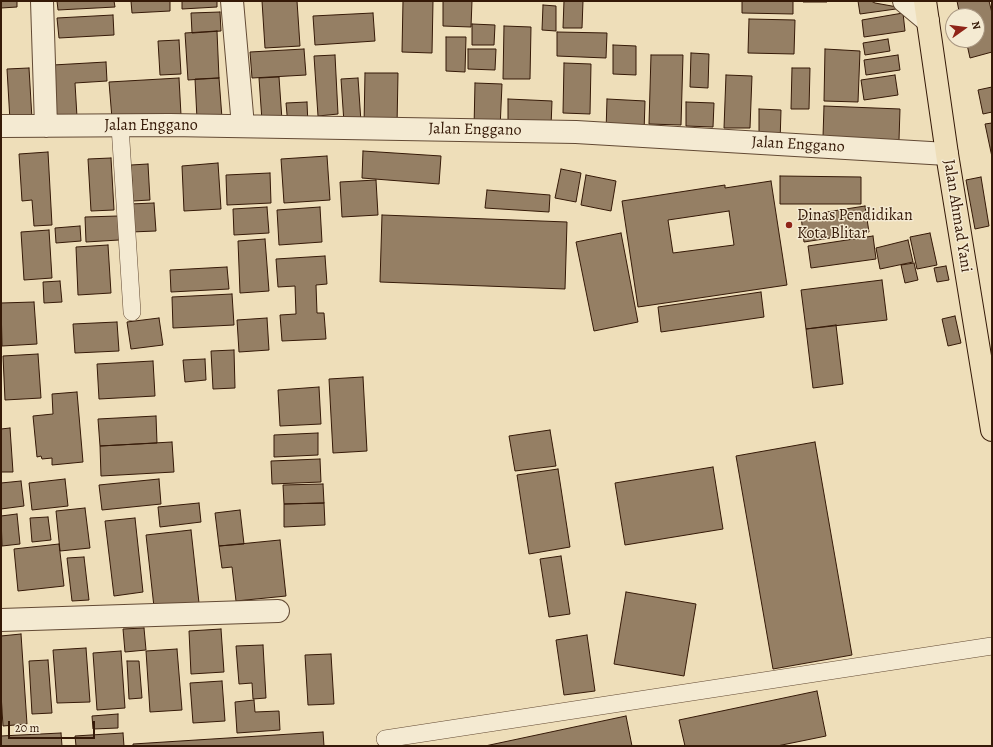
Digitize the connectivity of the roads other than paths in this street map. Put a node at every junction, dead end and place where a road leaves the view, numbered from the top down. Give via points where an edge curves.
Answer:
1 (42, 1) edge
2 (232, 1) edge
3 (904, 1) edge
4 (927, 11) edge
5 (1, 126) edge
6 (46, 126) junction
7 (120, 126) junction
8 (243, 126) junction
9 (948, 154) junction
10 (132, 312) dead end
11 (992, 430) edge
12 (278, 611) dead end
13 (1, 620) edge
14 (992, 646) edge
15 (385, 738) dead end

1 - 6 street
2 - 8 street
3 - 4 street
4 - 9 main road, Jalan Ahmad Yani
5 - 6 street, Jalan Enggano
6 - 7 street, Jalan Enggano
7 - 8 street, Jalan Enggano
7 - 10 lane
8 - 9 street, Jalan Enggano via 576,132
9 - 11 main road, Jalan Ahmad Yani
12 - 13 street
14 - 15 lane

